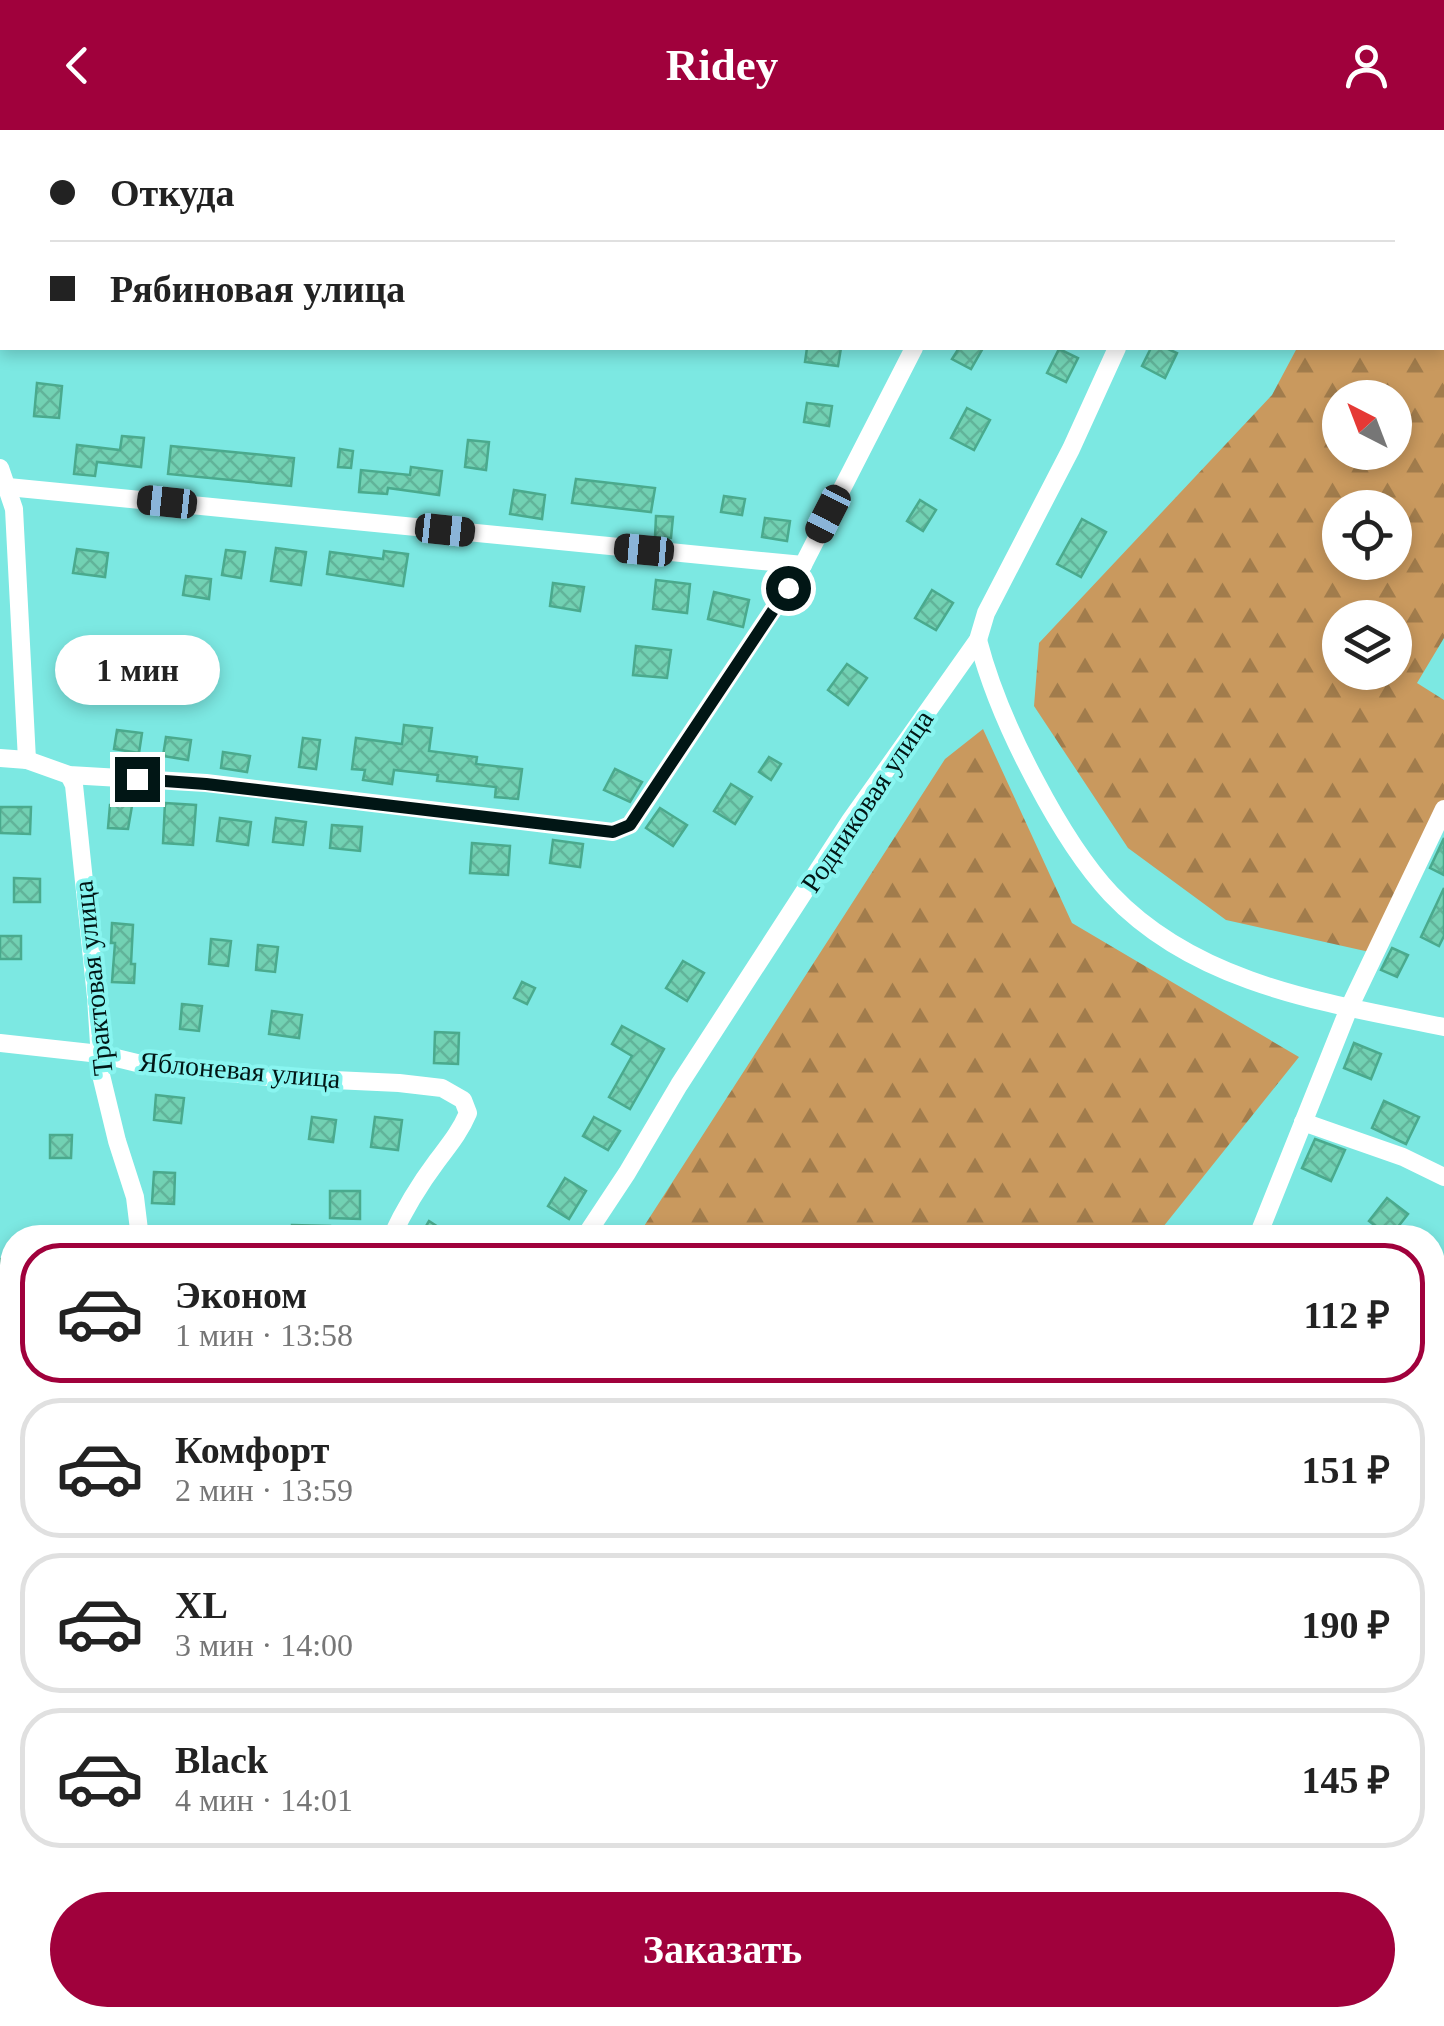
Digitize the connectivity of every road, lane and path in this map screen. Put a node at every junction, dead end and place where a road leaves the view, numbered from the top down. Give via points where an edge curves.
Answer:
1 (913, 350) edge
2 (1117, 350) edge
3 (0, 468) edge
4 (8, 487) junction
5 (803, 565) junction
6 (978, 640) junction
7 (0, 758) edge
8 (27, 760) junction
9 (69, 775) junction
10 (1444, 809) edge
11 (1349, 1008) junction
12 (1444, 1027) edge
13 (0, 1043) edge
14 (100, 1054) junction
15 (1302, 1122) junction
16 (1444, 1177) edge
17 (138, 1225) edge
18 (396, 1225) edge
19 (593, 1225) edge
20 (1263, 1225) edge

1 - 5 street
2 - 6 street, Родниковая улица
3 - 4 street
4 - 5 street
4 - 8 street
5 - 9 street via 630,825 613,832 206,784
6 - 11 street via 1008,729 1044,798 1111,894 1141,921 1227,972
6 - 19 street, Родниковая улица via 850,821
7 - 8 street
8 - 9 street
9 - 14 street, Трактовая улица
10 - 11 street
11 - 12 street
11 - 15 street
13 - 14 street, Яблоневая улица
14 - 17 street, Трактовая улица
14 - 18 street, Яблоневая улица via 137,1063 442,1088 463,1100 468,1113 460,1132
15 - 16 street
15 - 20 street

